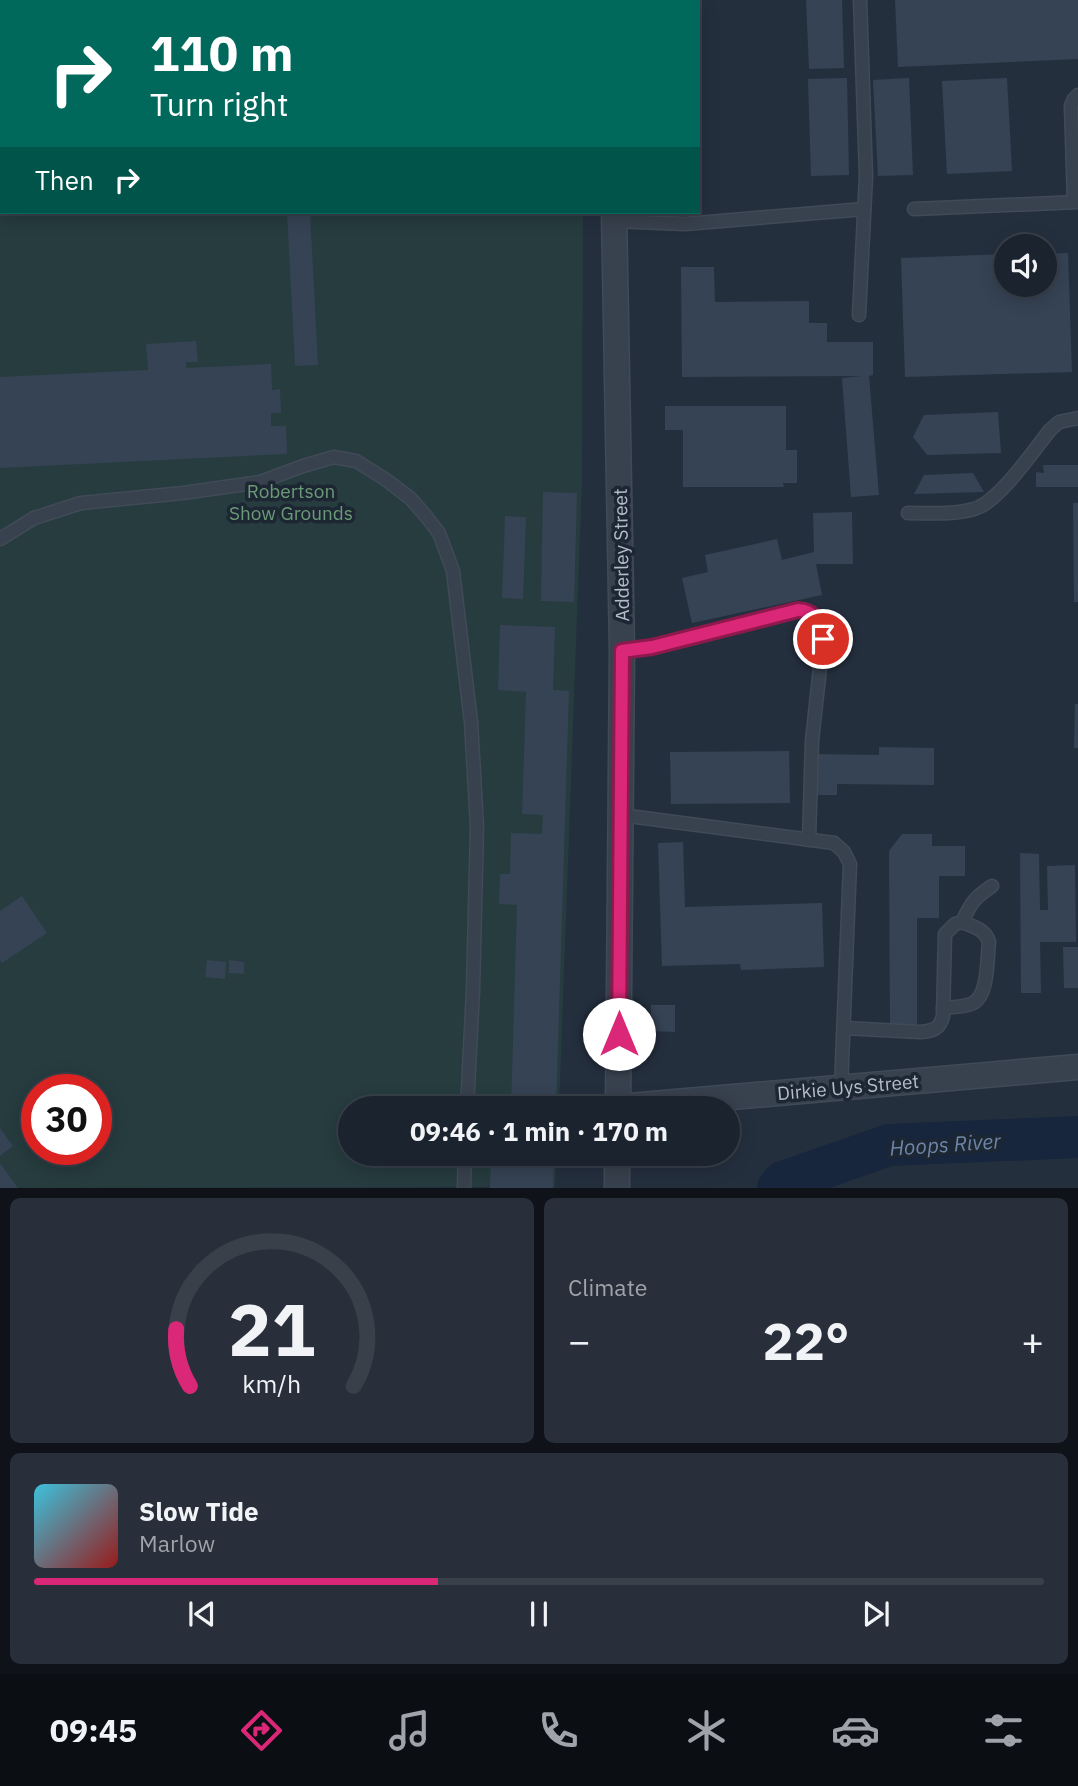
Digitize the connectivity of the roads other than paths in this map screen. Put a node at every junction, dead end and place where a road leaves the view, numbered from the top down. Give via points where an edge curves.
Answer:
1 (860, 0) edge
2 (1078, 95) edge
3 (1076, 202) edge
4 (864, 209) junction
5 (914, 209) dead end
6 (615, 216) edge
7 (859, 315) dead end
8 (1078, 418) edge
9 (908, 513) dead end
10 (0, 539) edge
11 (622, 651) junction
12 (621, 814) junction
13 (809, 840) junction
14 (992, 886) dead end
15 (962, 922) junction
16 (943, 1008) junction
17 (844, 1028) junction
18 (1078, 1067) edge
19 (841, 1088) junction
20 (468, 1096) edge
21 (618, 1096) edge
22 (740, 1097) edge
23 (465, 1166) edge
24 (617, 1166) edge
25 (464, 1188) edge
26 (617, 1188) edge

1 - 4 lane
2 - 3 lane via 1071,106
3 - 5 lane
4 - 6 lane via 685,224
4 - 7 lane
6 - 11 street, Adderley Street
8 - 9 lane via 1059,422 1050,430 998,494 977,509
10 - 20 lane via 33,518 82,503 260,482 334,457 356,461 385,479 425,515 439,533 453,571 471,722 477,827
11 - 12 street, Adderley Street
11 - 13 lane via 798,610 816,619 823,639 812,741
12 - 13 lane
12 - 21 street, Adderley Street
13 - 17 lane via 834,843 850,864
14 - 15 lane via 977,896
15 - 16 lane via 945,934
15 - 16 lane via 982,930 989,942 984,989 972,1004
16 - 17 lane via 942,1023 932,1031
17 - 19 lane
18 - 19 street, Dirkie Uys Street
19 - 22 street, Dirkie Uys Street
23 - 25 lane
24 - 26 street

